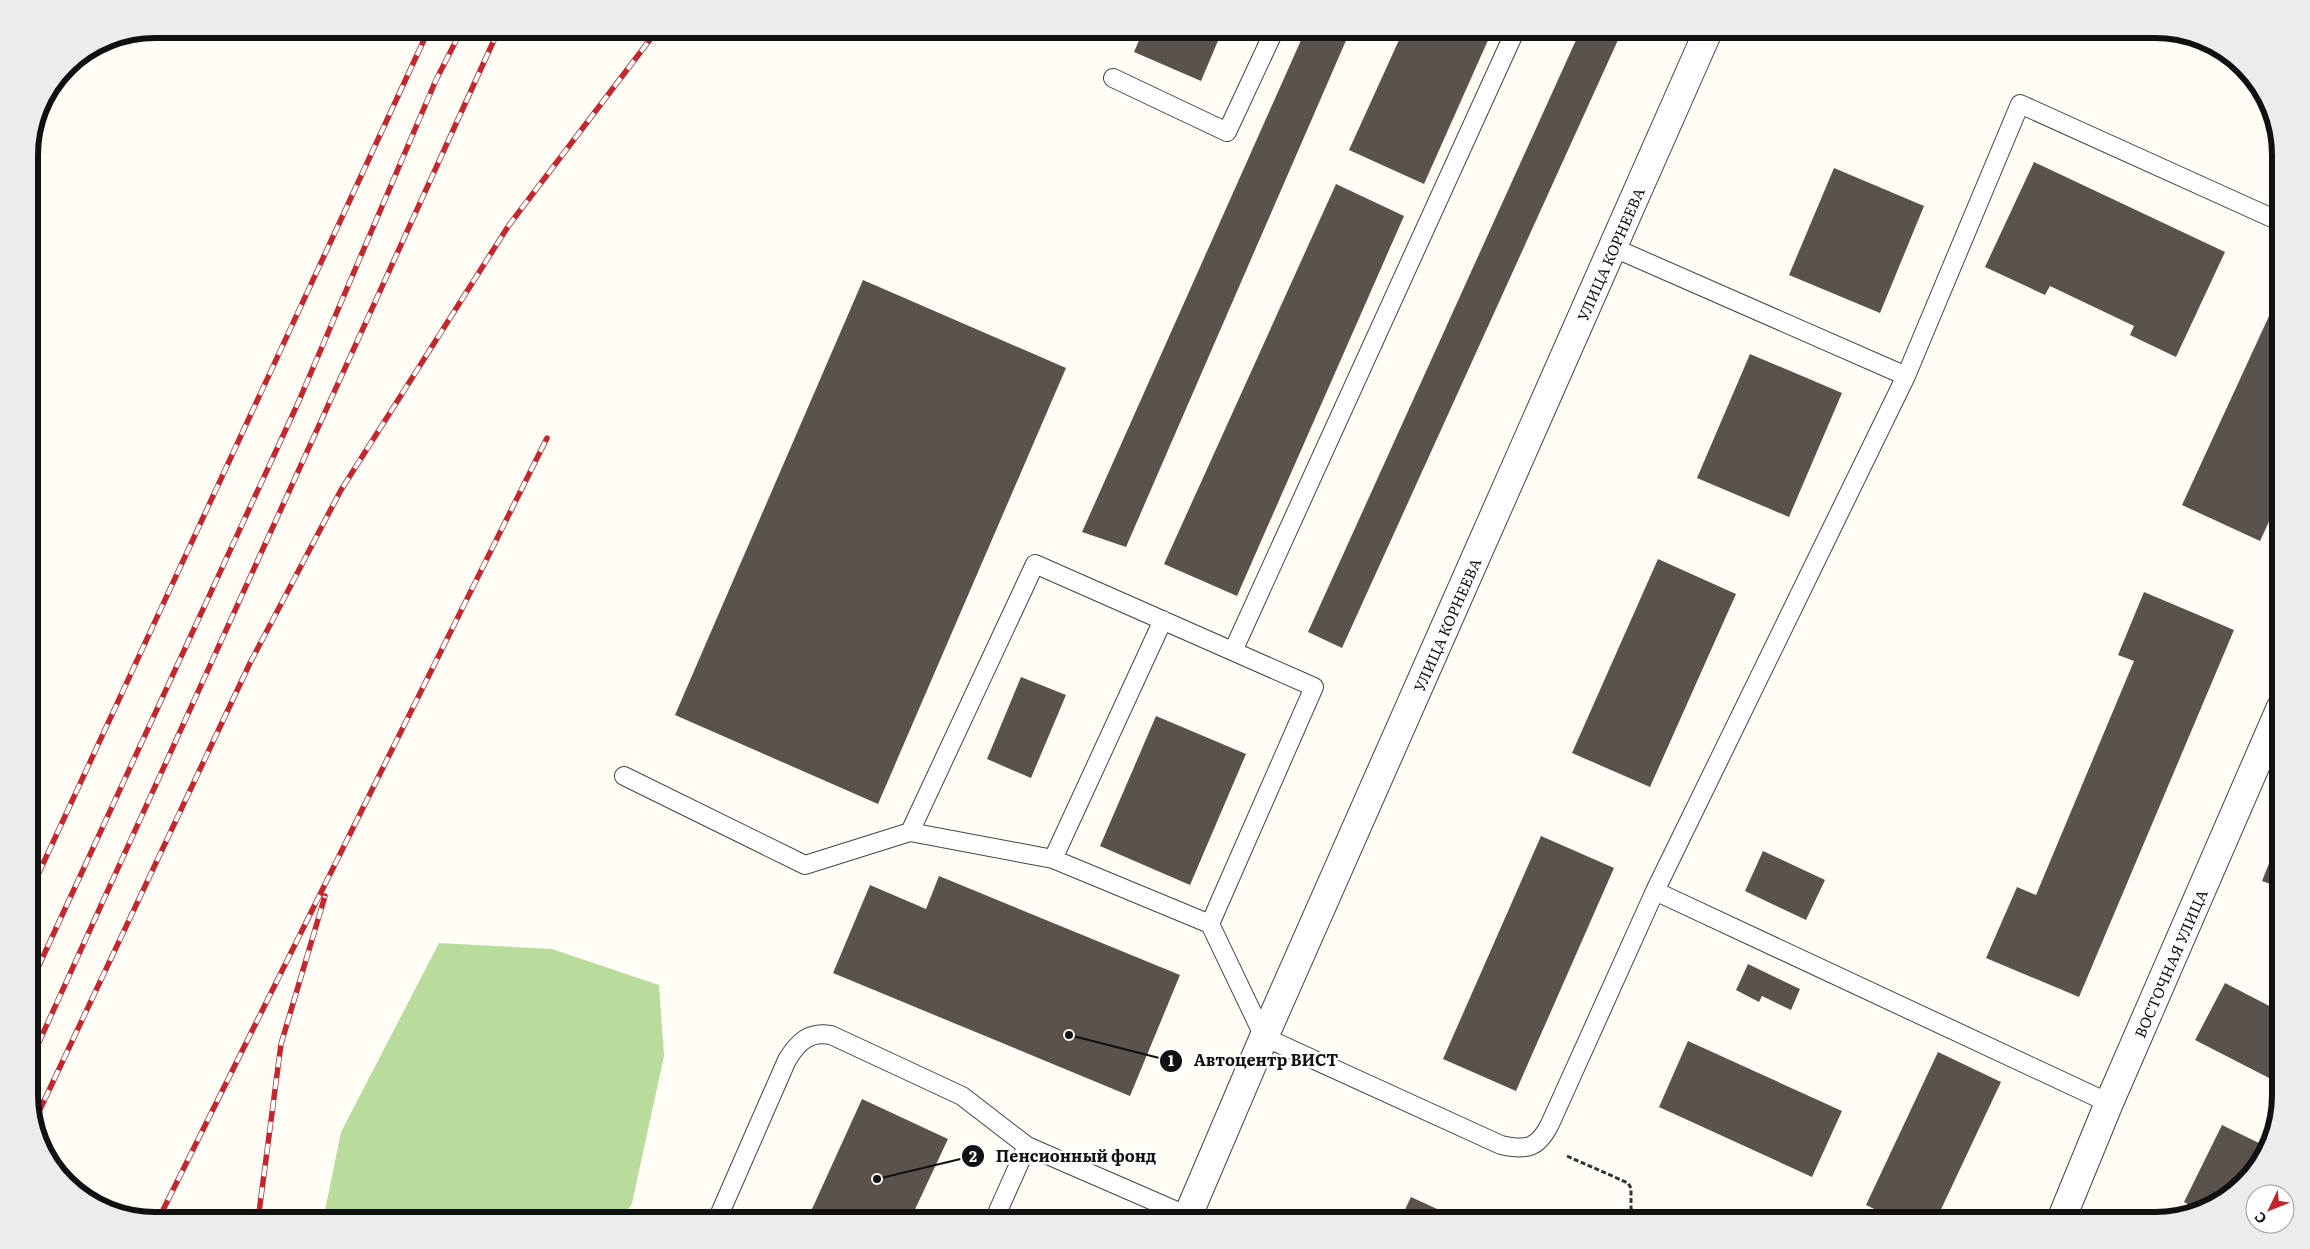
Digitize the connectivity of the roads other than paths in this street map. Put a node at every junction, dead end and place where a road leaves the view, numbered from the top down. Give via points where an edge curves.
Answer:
1 (1271, 38) edge
2 (1512, 38) edge
3 (1705, 38) edge
4 (1113, 78) dead end
5 (2272, 218) edge
6 (1612, 248) junction
7 (1906, 376) junction
8 (1163, 620) junction
9 (1233, 651) junction
10 (2272, 728) edge
11 (624, 776) dead end
12 (910, 832) junction
13 (1053, 859) junction
14 (1655, 891) junction
15 (1210, 924) junction
16 (1264, 1037) junction
17 (2109, 1103) junction
18 (1027, 1146) junction
19 (720, 1212) edge
20 (998, 1212) edge
21 (1174, 1212) edge
22 (1190, 1212) edge
23 (2063, 1212) edge

1 - 4 lane via 1227,132
2 - 9 lane
3 - 6 street, УЛИЦА КОРНЕЕВА
5 - 7 lane via 2020,104
6 - 7 lane
6 - 16 street, УЛИЦА КОРНЕЕВА
7 - 14 lane
8 - 9 lane
8 - 12 lane via 1036,564
8 - 13 lane
9 - 15 lane via 1314,686
10 - 17 street, ВОСТОЧНАЯ УЛИЦА
11 - 12 lane via 805,865
12 - 13 lane
13 - 15 lane
14 - 16 lane via 1550,1124 1537,1143 1521,1148 1501,1145
14 - 17 lane
15 - 16 lane
16 - 22 street, УЛИЦА КОРНЕЕВА
17 - 23 street, ВОСТОЧНАЯ УЛИЦА
18 - 19 lane via 962,1096 831,1035 810,1035 787,1060
18 - 20 lane
18 - 21 lane

